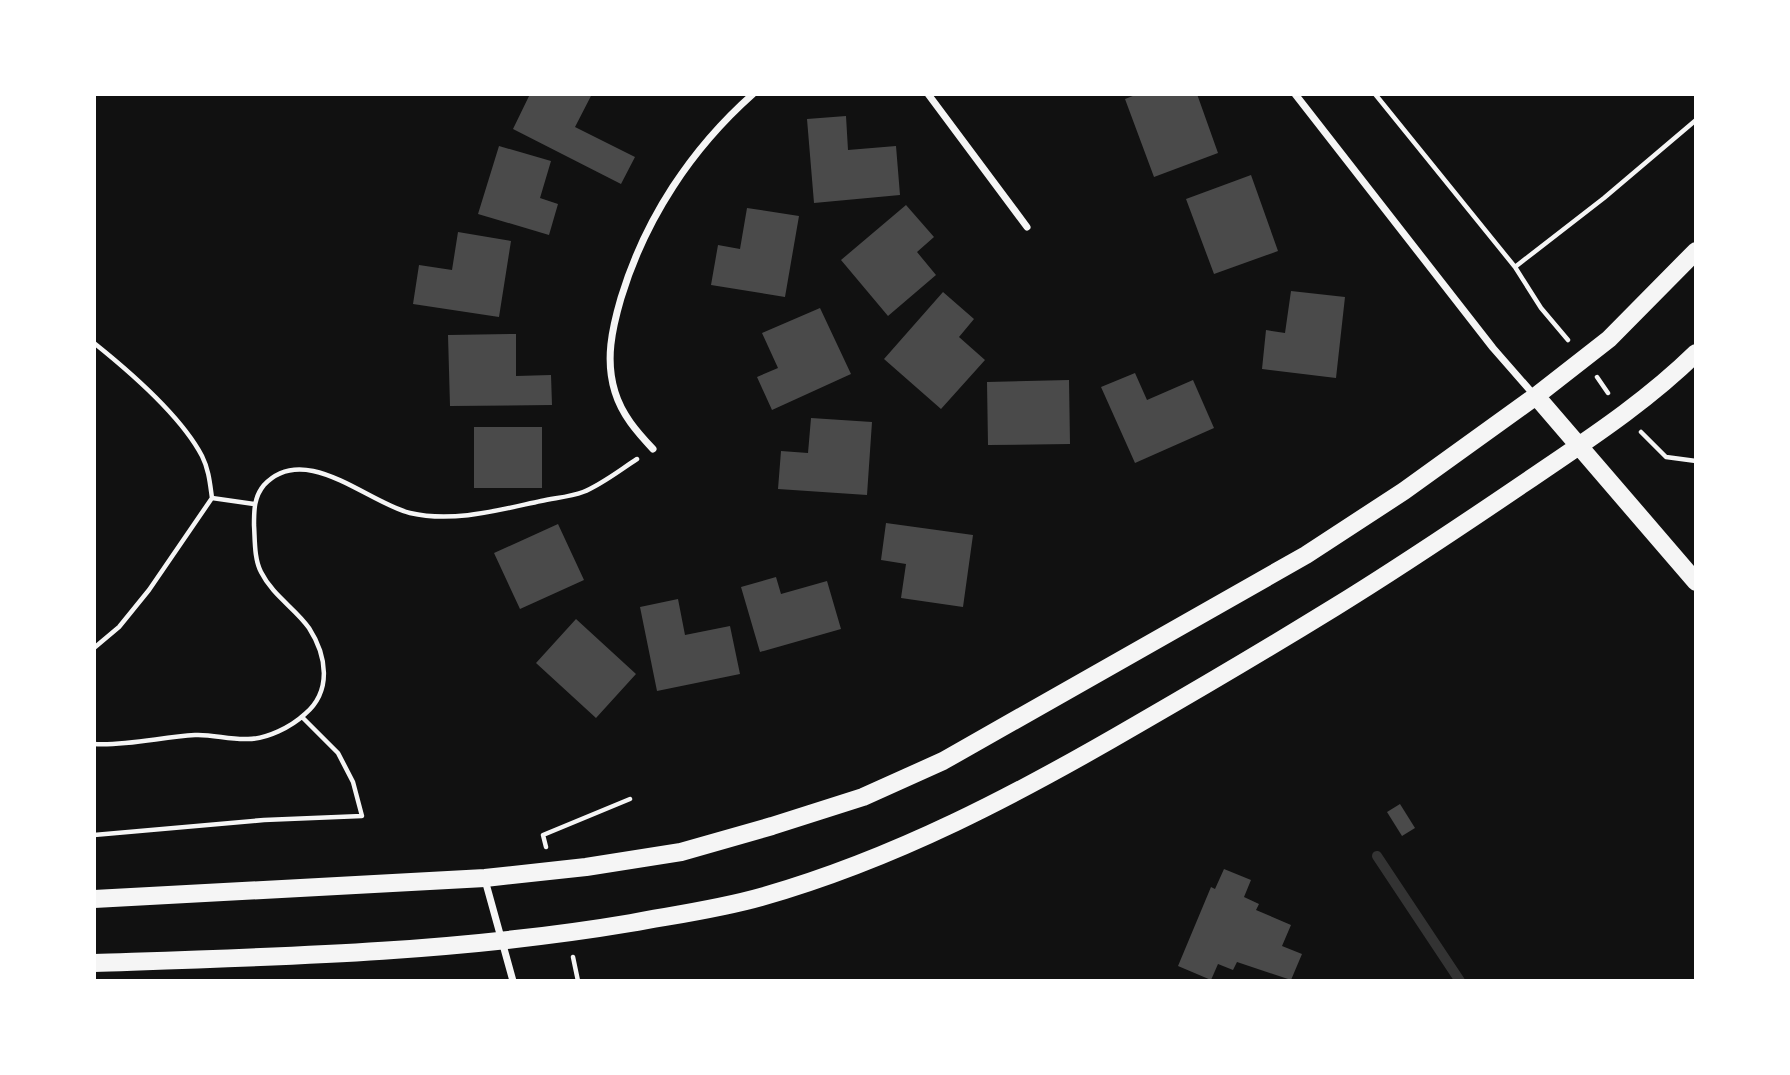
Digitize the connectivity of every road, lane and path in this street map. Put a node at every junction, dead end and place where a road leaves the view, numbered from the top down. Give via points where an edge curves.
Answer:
1 (752, 94) edge
2 (928, 94) edge
3 (1295, 94) edge
4 (1375, 94) edge
5 (1696, 120) edge
6 (1027, 227) dead end
7 (1696, 251) edge
8 (1515, 267) junction
9 (1541, 308) dead end
10 (94, 343) edge
11 (1696, 353) edge
12 (1536, 396) junction
13 (1578, 446) junction
14 (653, 449) joint
15 (212, 498) junction
16 (254, 504) junction
17 (1696, 582) edge
18 (94, 648) edge
19 (302, 717) junction
20 (94, 744) edge
21 (94, 835) edge
22 (485, 878) junction
23 (94, 899) edge
24 (501, 940) junction
25 (94, 963) edge
26 (513, 981) edge

1 - 14 street via 689,162 658,210 631,267 612,328 615,393 631,425
2 - 6 street
3 - 12 street via 1493,348
4 - 8 path
5 - 8 path
7 - 12 main road via 1609,339
8 - 9 path
10 - 15 path via 174,417 201,456
11 - 13 main road
12 - 13 main road
12 - 22 main road via 1306,555 943,761 863,797 681,852
13 - 17 main road
13 - 24 main road via 1414,559 1254,657 946,828 848,869 759,898 582,931
14 - 16 path via 583,492 458,516 405,512 332,476 302,469 281,473 264,485
15 - 16 path
15 - 18 path via 149,590 119,627
16 - 19 path via 259,570 308,627 322,655 324,681 318,702
19 - 20 path via 277,732 249,740 198,735
19 - 21 path via 338,753 353,782 362,816
22 - 23 main road
22 - 24 street
24 - 25 main road
24 - 26 street

